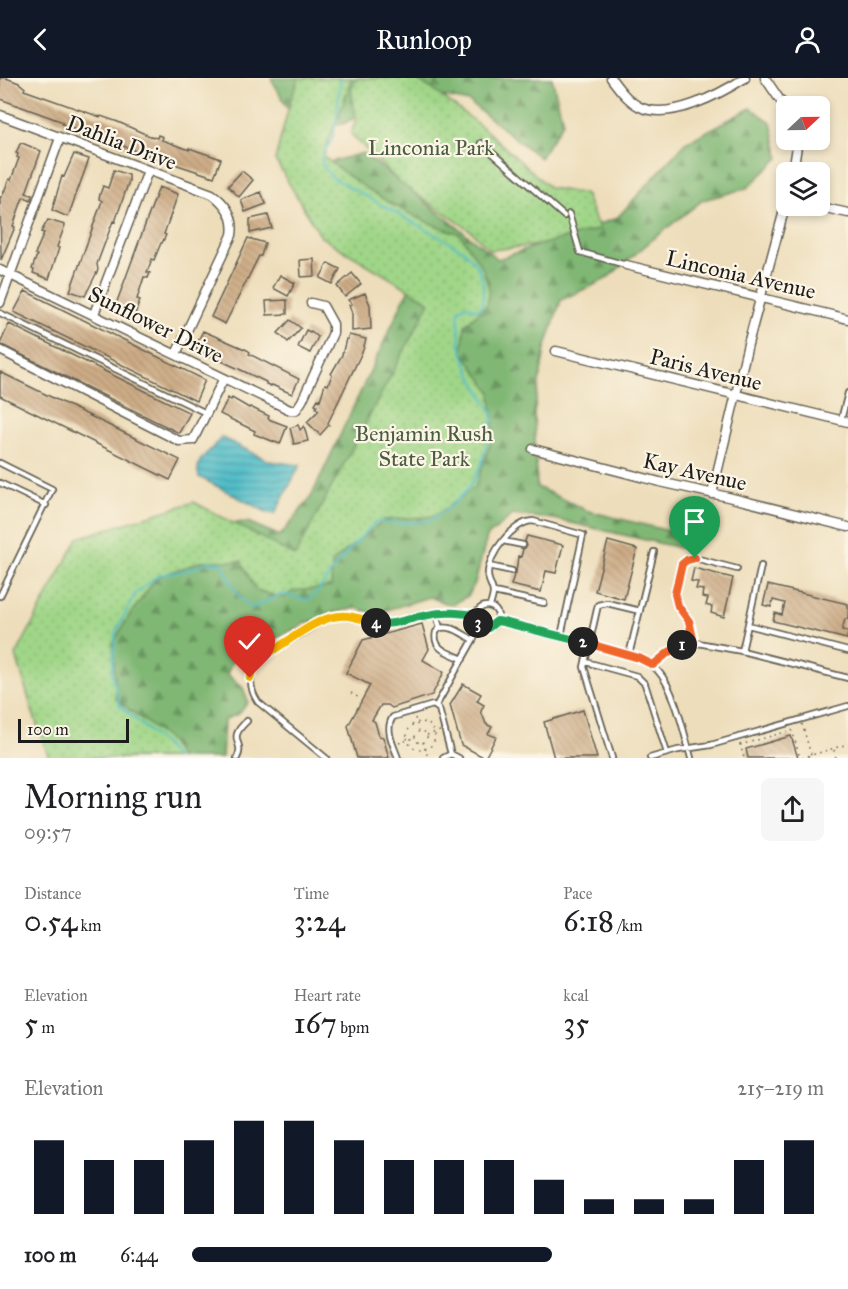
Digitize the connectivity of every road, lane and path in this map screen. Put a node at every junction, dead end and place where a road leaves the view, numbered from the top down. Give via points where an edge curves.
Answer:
1 (611, 78) edge
2 (745, 78) edge
3 (765, 78) edge
4 (777, 96) edge
5 (0, 115) edge
6 (60, 138) junction
7 (481, 143) dead end
8 (148, 171) junction
9 (830, 209) edge
10 (848, 213) edge
11 (782, 216) edge
12 (626, 265) joint
13 (0, 270) edge
14 (10, 274) junction
15 (760, 297) junction
16 (0, 303) edge
17 (311, 303) dead end
18 (0, 313) edge
19 (94, 314) junction
20 (848, 319) edge
21 (0, 350) edge
22 (556, 351) dead end
23 (176, 354) junction
24 (224, 378) junction
25 (848, 393) edge
26 (736, 396) junction
27 (206, 413) junction
28 (845, 421) edge
29 (533, 449) dead end
30 (0, 463) edge
31 (0, 483) edge
32 (712, 494) junction
33 (46, 505) junction
34 (848, 527) edge
35 (503, 541) junction
36 (523, 545) dead end
37 (654, 552) dead end
38 (489, 566) junction
39 (761, 566) dead end
40 (737, 569) dead end
41 (512, 572) dead end
42 (494, 592) junction
43 (0, 596) edge
44 (544, 603) dead end
45 (490, 606) junction
46 (640, 611) junction
47 (435, 614) junction
48 (476, 615) junction
49 (497, 621) junction
50 (748, 625) junction
51 (481, 626) junction
52 (440, 628) junction
53 (561, 636) junction
54 (473, 640) junction
55 (694, 643) junction
56 (590, 644) junction
57 (742, 651) junction
58 (848, 651) edge
59 (629, 655) junction
60 (463, 659) junction
61 (586, 662) junction
62 (653, 665) junction
63 (848, 678) edge
64 (351, 693) dead end
65 (361, 699) dead end
66 (436, 706) junction
67 (848, 706) edge
68 (413, 711) junction
69 (801, 719) junction
70 (247, 722) dead end
71 (417, 723) junction
72 (790, 723) junction
73 (445, 729) junction
74 (792, 730) junction
75 (419, 731) junction
76 (435, 732) junction
77 (426, 735) junction
78 (415, 738) junction
79 (738, 738) junction
80 (408, 740) junction
81 (423, 742) junction
82 (848, 744) edge
83 (394, 745) junction
84 (740, 745) junction
85 (689, 749) junction
86 (834, 749) junction
87 (425, 750) junction
88 (667, 753) junction
89 (451, 754) junction
90 (812, 757) edge
91 (237, 758) edge
92 (326, 758) edge
93 (398, 758) edge
94 (428, 758) edge
95 (443, 758) edge
96 (459, 758) edge
97 (612, 758) edge
98 (650, 758) edge
99 (692, 758) edge
100 (744, 758) edge
101 (801, 758) edge
102 (836, 758) edge

1 - 2 street via 633,102 659,112 722,93
3 - 4 street
5 - 6 street, Dahlia Drive
6 - 8 street, Dahlia Drive
6 - 14 street
7 - 12 lane via 566,215 580,252
8 - 19 street
8 - 23 street, Dahlia Drive via 212,194 227,208 233,225 232,235
9 - 10 street
11 - 15 street
12 - 15 street, Linconia Avenue
13 - 14 street, Sunflower Drive
14 - 16 street
14 - 19 street, Sunflower Drive
15 - 20 street, Linconia Avenue
15 - 26 street
17 - 24 street, Sunflower Drive via 323,306 333,324 333,333 296,410
18 - 27 lane
19 - 23 street, Sunflower Drive
21 - 27 street via 179,441 193,440
22 - 26 street, Paris Avenue
23 - 24 street, Sunflower Drive
24 - 27 street
25 - 28 lane
26 - 28 street, Paris Avenue
26 - 32 street
29 - 32 street, Kay Avenue
30 - 33 lane via 52,489
31 - 33 lane
32 - 34 street, Kay Avenue
33 - 43 lane
35 - 36 lane
35 - 38 lane
35 - 53 lane via 526,521 583,534
37 - 46 lane
38 - 41 lane
38 - 42 lane
39 - 50 lane
40 - 55 lane via 695,558 682,564 675,594 689,621
42 - 44 lane
42 - 45 lane
45 - 48 lane
45 - 49 lane via 496,611
46 - 56 lane via 598,605
46 - 59 lane
47 - 48 lane
47 - 52 lane
47 - 92 lane via 392,624 345,615 327,618 256,664 250,682 258,702
48 - 51 lane
49 - 51 lane via 488,628
49 - 53 lane
50 - 57 lane
50 - 58 lane
51 - 54 lane
52 - 54 lane via 452,628
52 - 60 lane via 435,637 439,648
53 - 56 lane
54 - 60 lane
55 - 57 lane
55 - 62 lane via 681,645
56 - 59 lane
56 - 61 lane
57 - 63 lane
59 - 62 lane
60 - 66 lane
61 - 88 lane via 642,679
61 - 97 lane
62 - 85 lane via 667,685
64 - 65 path
66 - 68 lane
66 - 73 lane
67 - 69 lane
68 - 71 path
68 - 83 lane via 390,721 388,729
69 - 72 lane
69 - 90 path
70 - 91 lane via 236,731 240,750
71 - 75 path
71 - 76 path via 430,725
71 - 80 path via 410,728
72 - 74 path
72 - 79 lane
73 - 76 path
73 - 89 lane
74 - 84 path
74 - 101 path
75 - 77 path
75 - 78 path
76 - 77 path
76 - 87 path via 435,741
77 - 81 path
78 - 80 path
78 - 81 path
79 - 84 path
79 - 85 lane
80 - 83 path
80 - 87 path via 413,748
81 - 87 path
82 - 86 path
83 - 93 lane
84 - 100 path
85 - 88 lane
85 - 99 lane
86 - 90 path
86 - 102 path
87 - 94 path
88 - 98 lane
89 - 95 lane
89 - 96 lane
90 - 101 path

